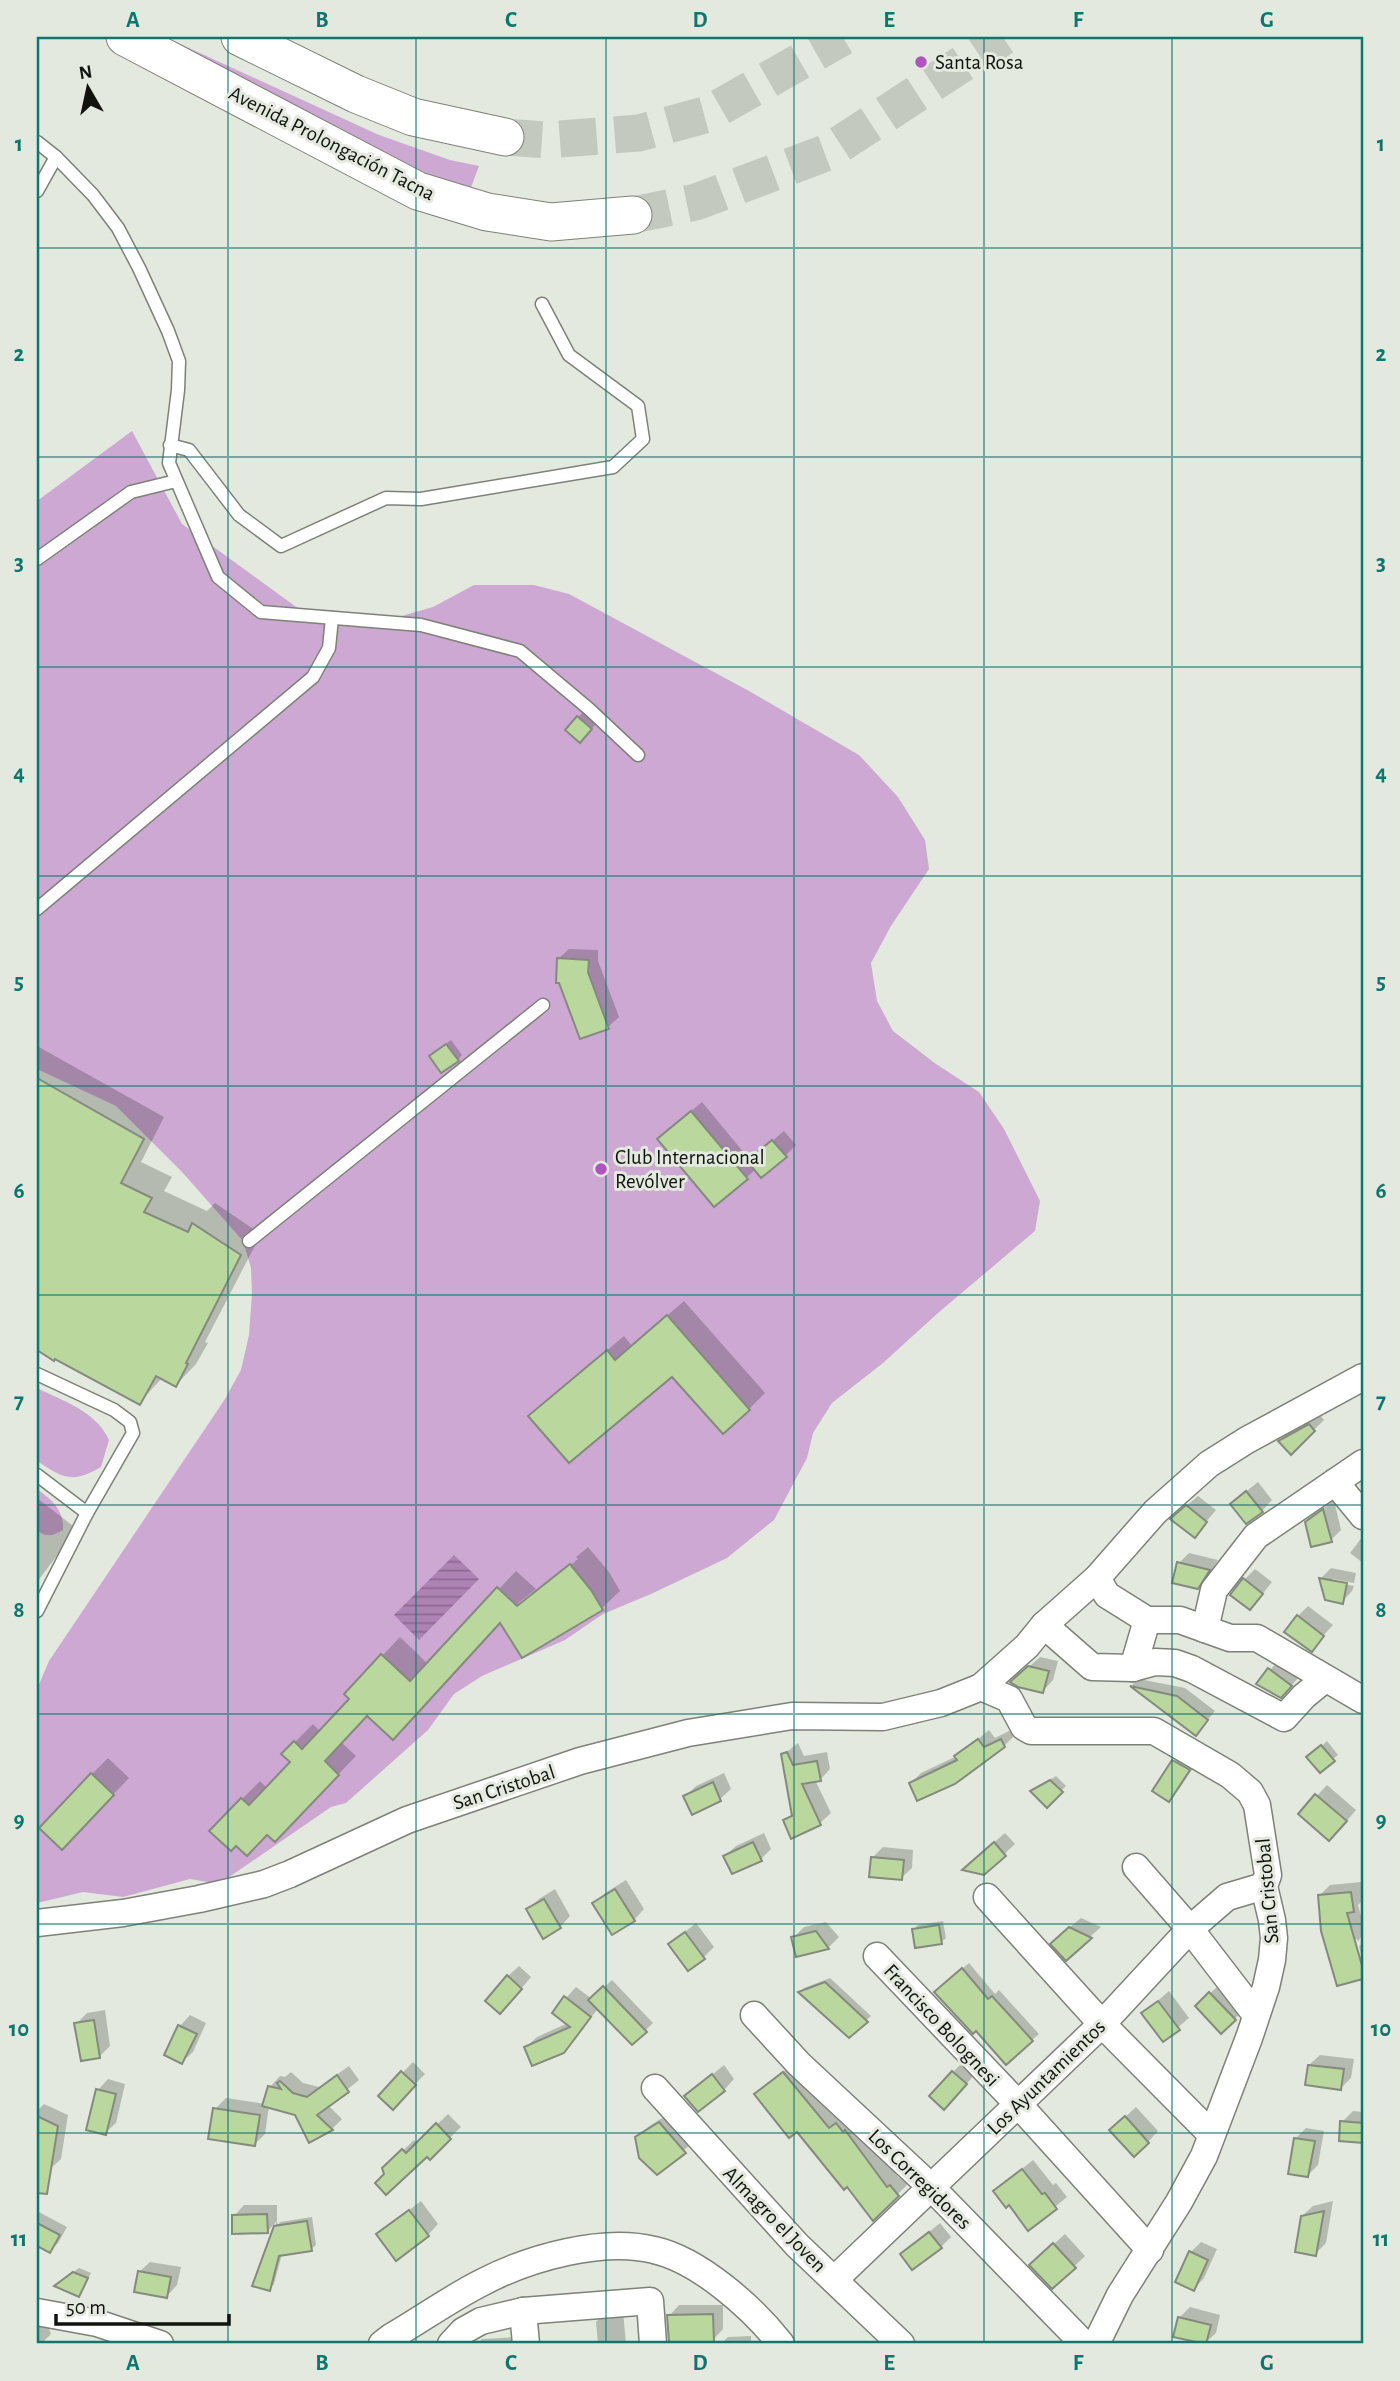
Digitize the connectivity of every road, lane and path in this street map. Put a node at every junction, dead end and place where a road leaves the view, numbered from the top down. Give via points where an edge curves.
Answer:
1 (125, 37) edge
2 (240, 37) edge
3 (505, 137) tunnel mouth
4 (37, 142) edge
5 (56, 157) junction
6 (37, 191) edge
7 (633, 215) tunnel mouth
8 (542, 304) dead end
9 (170, 445) junction
10 (176, 481) junction
11 (37, 559) edge
12 (332, 618) junction
13 (638, 755) dead end
14 (37, 909) edge
15 (543, 1004) dead end
16 (249, 1241) dead end
17 (37, 1374) edge
18 (1363, 1377) edge
19 (1363, 1462) edge
20 (37, 1475) edge
21 (1335, 1482) junction
22 (87, 1513) junction
23 (1363, 1516) edge
24 (1097, 1578) junction
25 (37, 1611) edge
26 (1147, 1620) junction
27 (1044, 1625) junction
28 (1205, 1629) junction
29 (1133, 1668) junction
30 (1325, 1679) junction
31 (981, 1687) junction
32 (1363, 1700) edge
33 (1136, 1867) dead end
34 (1264, 1886) junction
35 (987, 1897) dead end
36 (37, 1923) edge
37 (1191, 1930) junction
38 (877, 1955) dead end
39 (754, 2015) dead end
40 (1256, 2015) junction
41 (1102, 2024) junction
42 (655, 2088) dead end
43 (1017, 2103) junction
44 (1211, 2134) junction
45 (931, 2187) junction
46 (1150, 2250) junction
47 (834, 2280) junction
48 (523, 2311) junction
49 (37, 2312) edge
50 (160, 2344) edge
51 (382, 2344) edge
52 (451, 2344) edge
53 (526, 2344) edge
54 (653, 2344) edge
55 (781, 2344) edge
56 (901, 2344) edge
57 (1084, 2344) edge
58 (1096, 2344) edge

1 - 7 main road, Avenida Prolongación Tacna via 418,191 487,212 551,222
2 - 3 main road via 413,117
4 - 5 lane
5 - 6 lane
5 - 9 lane via 118,228 168,331 178,361
8 - 9 lane via 569,355 638,406 643,439 613,467 421,499 386,498 281,546 239,515 189,450
9 - 10 lane via 169,463
10 - 11 lane via 131,492
10 - 12 lane via 218,577 261,612
12 - 13 lane via 421,625 520,651
12 - 14 lane via 329,648 313,677
15 - 16 lane
17 - 22 lane via 130,1422 132,1433
18 - 24 street, San Cristobal via 1209,1464 1155,1512
19 - 21 street
20 - 22 lane
21 - 23 street
21 - 28 street via 1256,1536 1214,1590
22 - 25 lane
24 - 26 street via 1107,1595
24 - 27 street, San Cristobal
26 - 28 street via 1180,1620
26 - 29 street
27 - 29 street via 1092,1667
27 - 31 street, San Cristobal
28 - 30 street via 1230,1637 1256,1638
29 - 30 street via 1175,1663 1284,1717
30 - 32 street
31 - 34 street, San Cristobal via 1009,1699 1024,1727 1031,1731 1154,1731 1230,1775 1257,1805 1268,1875
31 - 36 street, San Cristobal via 941,1703 883,1717 792,1716 688,1733 580,1761 407,1820 264,1884 123,1913
33 - 37 street
34 - 37 street, Los Ayuntamientos via 1227,1897
34 - 40 street, San Cristobal via 1274,1938
35 - 41 street
37 - 40 street
37 - 41 street, Los Ayuntamientos
38 - 43 street, Francisco Bolognesi
39 - 45 street, Los Corregidores via 799,2064
40 - 44 street, San Cristobal
41 - 43 street, Los Ayuntamientos
41 - 44 street
42 - 47 street, Almagro el Joven
43 - 45 street, Los Ayuntamientos
43 - 46 street, Francisco Bolognesi
44 - 46 street, San Cristobal via 1204,2156
45 - 47 street, Los Ayuntamientos
45 - 57 street, Los Corregidores
46 - 58 street, San Cristobal via 1120,2295
47 - 56 street, Almagro el Joven
48 - 52 street via 481,2321
48 - 53 street
48 - 54 street via 650,2301
49 - 50 street via 97,2323
51 - 55 street via 483,2281 540,2259 629,2245 678,2257 709,2277 750,2310

